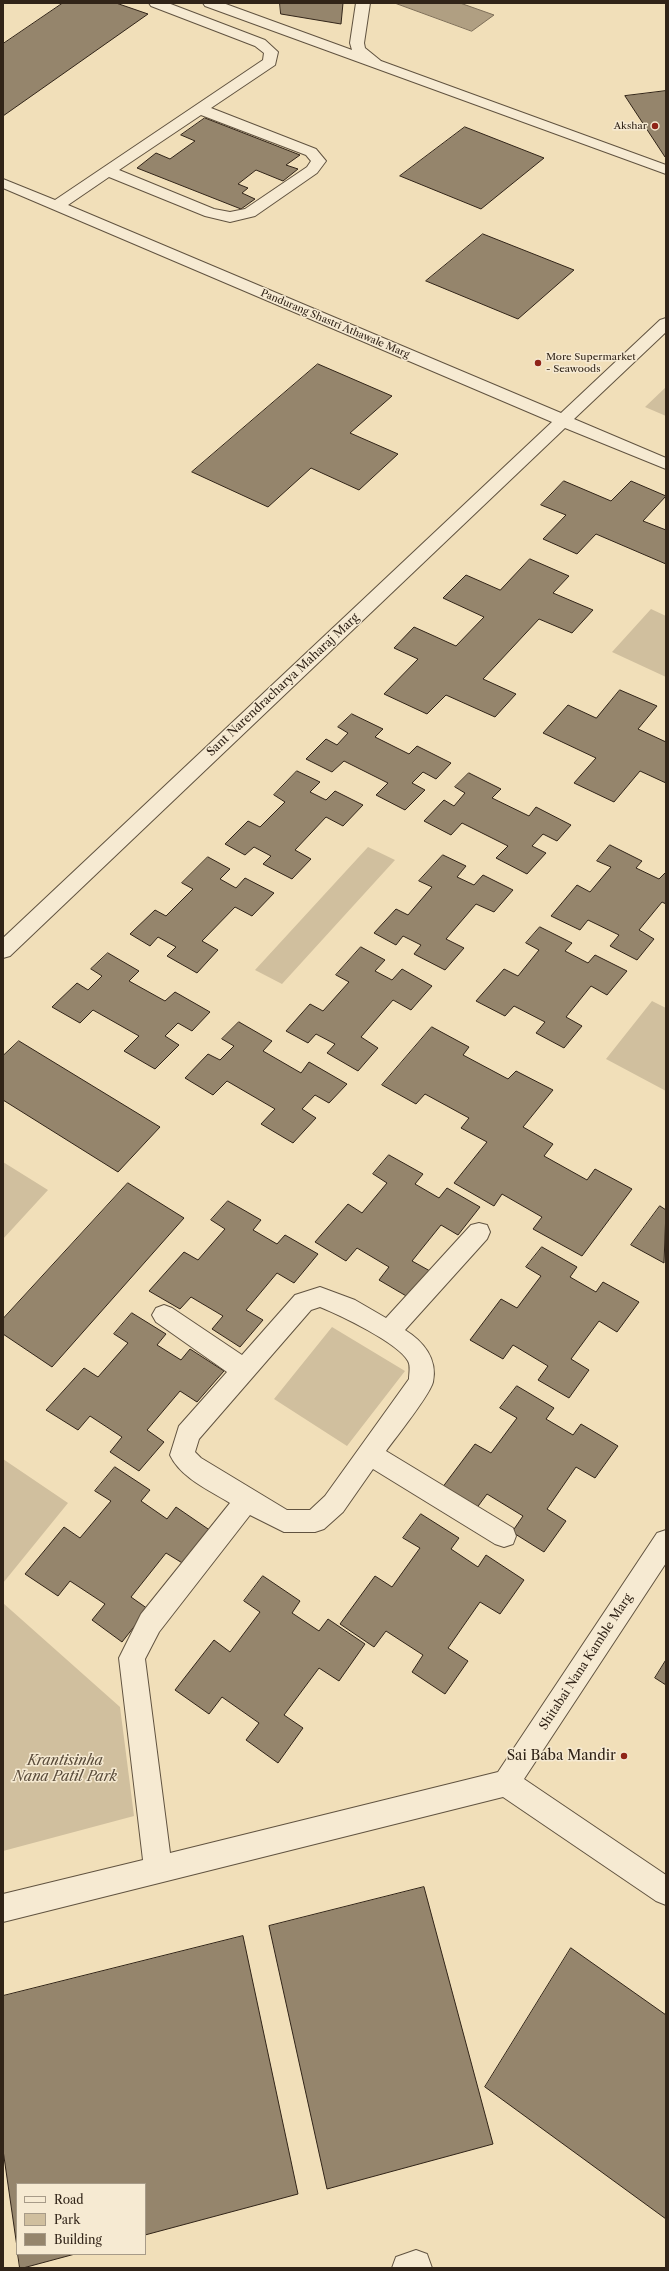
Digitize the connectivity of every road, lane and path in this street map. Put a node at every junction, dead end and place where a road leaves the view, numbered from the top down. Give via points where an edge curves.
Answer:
1 (156, 3) edge
2 (210, 3) edge
3 (363, 3) edge
4 (379, 65) junction
5 (199, 109) junction
6 (666, 170) edge
7 (108, 171) junction
8 (3, 183) edge
9 (56, 206) junction
10 (666, 323) edge
11 (562, 420) junction
12 (666, 464) edge
13 (3, 950) edge
14 (479, 1232) dead end
15 (164, 1315) dead end
16 (388, 1332) junction
17 (244, 1370) junction
18 (369, 1453) junction
19 (247, 1500) junction
20 (504, 1536) dead end
21 (666, 1541) edge
22 (506, 1783) junction
23 (158, 1869) junction
24 (666, 1891) edge
25 (3, 1908) edge
26 (407, 2268) edge
27 (417, 2268) edge

1 - 5 street via 260,43 271,52 270,62
2 - 4 street
3 - 4 street via 356,43 359,50
4 - 6 street
5 - 7 street
5 - 7 street via 311,152 319,161 312,170 250,212 230,217 210,213
7 - 9 street
8 - 9 street, Pandurang Shastri Athawale Marg
9 - 11 street, Pandurang Shastri Athawale Marg
10 - 11 street, Sant Narendracharya Maharaj Marg
11 - 12 street, Pandurang Shastri Athawale Marg
11 - 13 street, Sant Narendracharya Maharaj Marg
14 - 16 street
15 - 17 street
16 - 17 street via 347,1307 320,1297 303,1302
16 - 18 street via 410,1345 421,1361 421,1382
17 - 19 street via 188,1434 182,1455 192,1466
18 - 19 street via 334,1504 315,1521 284,1521
18 - 20 street
19 - 23 street via 150,1623 132,1658
21 - 22 street, Shitabai Nana Kamble Marg
22 - 23 street
22 - 24 street
23 - 25 street
26 - 27 street via 416,2265

